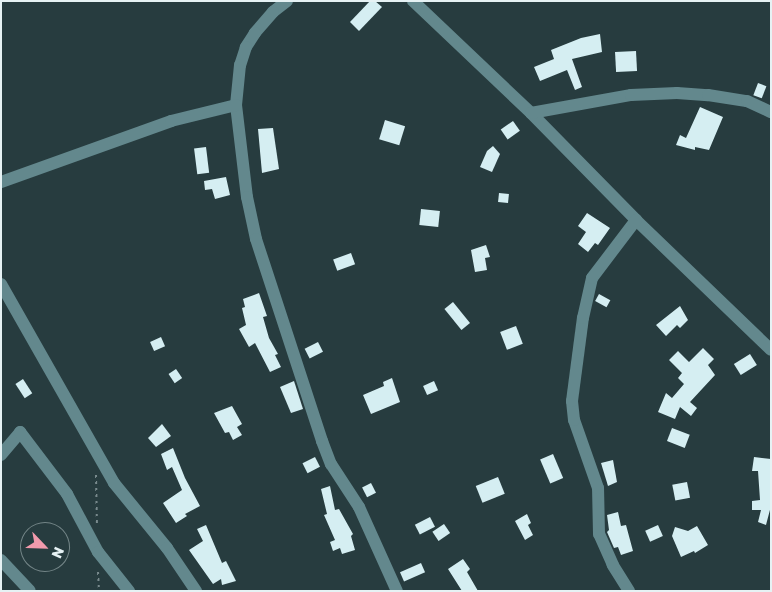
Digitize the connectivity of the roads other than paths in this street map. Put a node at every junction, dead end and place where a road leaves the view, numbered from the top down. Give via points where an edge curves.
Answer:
1 (286, 1) edge
2 (413, 1) edge
3 (236, 105) junction
4 (771, 112) edge
5 (530, 113) junction
6 (1, 182) edge
7 (636, 220) junction
8 (1, 284) edge
9 (771, 350) edge
10 (1, 455) edge
11 (1, 560) edge
12 (30, 591) edge
13 (128, 591) edge
14 (196, 591) edge
15 (397, 591) edge
16 (628, 591) edge

1 - 3 street via 273,12 246,48 240,65
2 - 5 street
3 - 6 street via 171,120
3 - 15 street via 247,197 256,239 322,441 331,464 359,507
4 - 5 street via 747,101 677,93 632,95
5 - 7 street
7 - 9 street
7 - 16 street via 592,278 572,401 574,420 598,488 599,534
8 - 14 street via 114,483 167,548
10 - 13 street via 20,432 67,494 98,552
11 - 12 street

